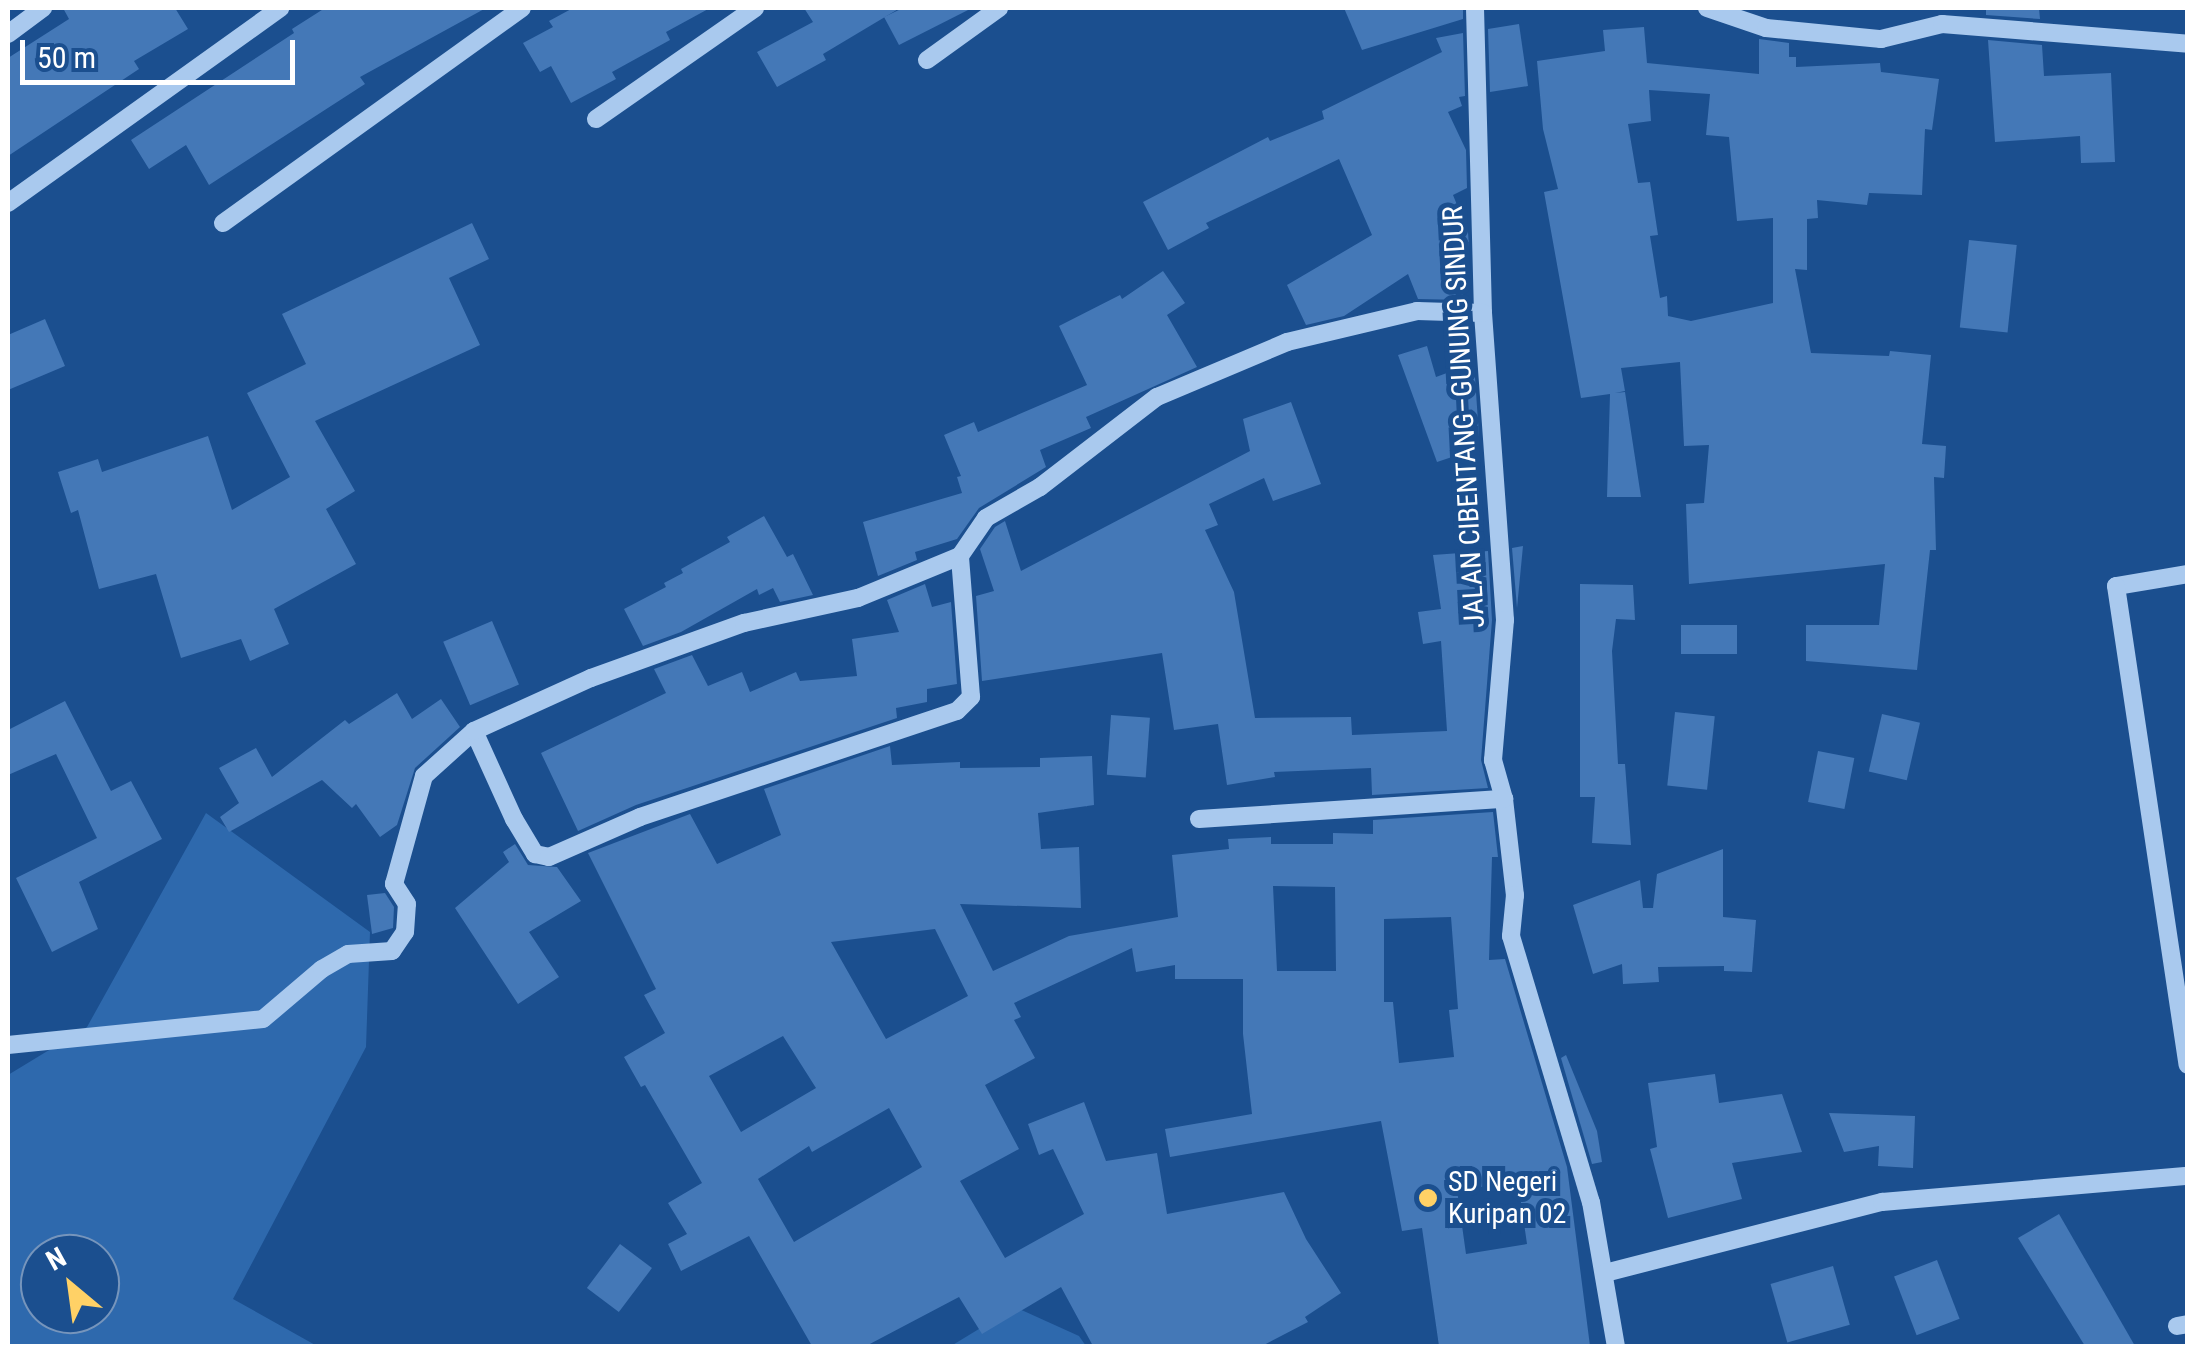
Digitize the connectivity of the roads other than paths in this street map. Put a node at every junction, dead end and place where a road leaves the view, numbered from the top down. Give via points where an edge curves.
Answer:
1 (43, 8) edge
2 (280, 8) edge
3 (522, 8) edge
4 (755, 8) edge
5 (999, 8) edge
6 (1475, 8) edge
7 (1707, 8) edge
8 (8, 34) edge
9 (2188, 44) edge
10 (927, 60) dead end
11 (596, 119) dead end
12 (8, 203) edge
13 (223, 223) dead end
14 (1484, 313) junction
15 (960, 556) junction
16 (2188, 574) edge
17 (474, 731) junction
18 (1504, 798) junction
19 (1199, 820) dead end
20 (8, 1046) edge
21 (2188, 1065) edge
22 (2188, 1176) edge
23 (1604, 1272) junction
24 (1616, 1346) edge

1 - 8 street
2 - 12 street
3 - 13 street
4 - 11 street
5 - 10 street
6 - 14 street, JALAN CIBENTANG–GUNUNG SINDUR
7 - 9 street via 1766,28 1881,39 1942,24
14 - 15 street via 1418,312 1287,342 1157,397 1040,487 986,518
14 - 18 street, JALAN CIBENTANG–GUNUNG SINDUR via 1505,620 1494,760
15 - 17 street via 858,598 744,624 591,678
15 - 17 street via 972,698 957,711 640,818 549,857 536,854 514,819
16 - 21 street via 2116,586
17 - 20 street via 424,776 394,884 407,904 406,932 392,950 348,954 264,1019
18 - 19 street
18 - 23 street, JALAN CIBENTANG–GUNUNG SINDUR via 1515,895 1511,936 1591,1202
22 - 23 street via 1882,1202
23 - 24 street, JALAN CIBENTANG–GUNUNG SINDUR

